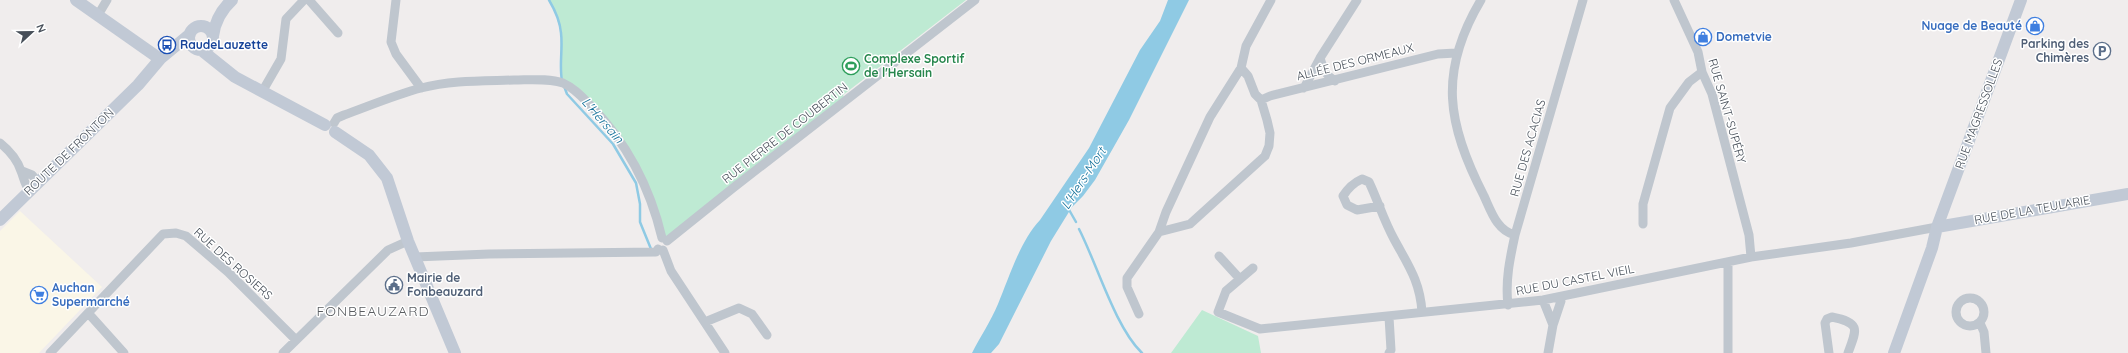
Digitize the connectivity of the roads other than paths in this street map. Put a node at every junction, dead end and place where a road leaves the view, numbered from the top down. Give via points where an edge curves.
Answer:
1 (76, 0) edge
2 (107, 0) edge
3 (226, 0) edge
4 (232, 0) edge
5 (304, 0) edge
6 (308, 0) edge
7 (396, 0) edge
8 (975, 0) edge
9 (1271, 0) edge
10 (1357, 0) edge
11 (1481, 0) edge
12 (1583, 0) edge
13 (1674, 0) edge
14 (2021, 0) edge
15 (98, 15) junction
16 (203, 26) junction
17 (338, 33) dead end
18 (213, 37) junction
19 (194, 43) junction
20 (1456, 53) junction
21 (1320, 58) junction
22 (160, 59) junction
23 (1241, 68) junction
24 (1702, 72) junction
25 (235, 77) junction
26 (1335, 80) junction
27 (138, 85) junction
28 (420, 88) junction
29 (1304, 88) junction
30 (262, 92) junction
31 (1261, 100) junction
32 (331, 127) junction
33 (0, 143) edge
34 (22, 171) junction
35 (38, 182) junction
36 (30, 191) junction
37 (2128, 194) edge
38 (1380, 206) dead end
39 (1166, 212) junction
40 (0, 220) edge
41 (1644, 224) dead end
42 (1178, 227) junction
43 (1937, 227) junction
44 (1159, 232) junction
45 (1515, 235) junction
46 (665, 239) junction
47 (408, 241) junction
48 (661, 250) junction
49 (1219, 256) dead end
50 (415, 257) junction
51 (1751, 257) junction
52 (1728, 262) junction
53 (1253, 268) dead end
54 (1240, 279) junction
55 (1560, 297) junction
56 (1543, 300) junction
57 (1508, 305) junction
58 (1422, 312) junction
59 (89, 314) junction
60 (1139, 314) dead end
61 (1389, 317) junction
62 (705, 322) junction
63 (1980, 323) dead end
64 (1552, 325) junction
65 (767, 335) dead end
66 (296, 340) junction
67 (50, 353) edge
68 (124, 353) edge
69 (283, 353) edge
70 (455, 353) edge
71 (725, 353) edge
72 (1389, 353) edge
73 (1548, 353) edge
74 (1728, 353) edge
75 (1829, 353) edge
76 (1848, 353) edge
77 (1894, 353) edge
78 (1986, 353) edge

1 - 15 street
2 - 15 street
3 - 16 street
4 - 18 street via 215,22
5 - 30 street via 286,19 281,59
6 - 17 street
7 - 28 street via 391,42 396,54
8 - 46 street, RUE PIERRE DE COUBERTIN
9 - 23 street via 1246,46
10 - 21 street
11 - 20 street via 1464,30
12 - 45 street, RUE DES ACACIAS
13 - 24 street, RUE SAINT-SUPÉRY via 1698,52
14 - 43 street, RUE MAGRESSOLLES
15 - 22 street
16 - 18 street via 208,28
16 - 19 street via 195,28
18 - 19 street via 209,46
18 - 25 street via 219,60
19 - 22 street
19 - 25 street
19 - 27 street via 174,54
20 - 26 street, ALLÉE DES ORMEAUX via 1438,54
20 - 45 street via 1453,90 1459,140 1497,222
21 - 26 street via 1323,69
21 - 29 street
22 - 27 street
23 - 31 street
23 - 39 street via 1210,117
24 - 41 street via 1689,82 1670,108 1643,204
24 - 51 street, RUE SAINT-SUPÉRY via 1712,94 1749,235
25 - 30 street
26 - 29 street, ALLÉE DES ORMEAUX
27 - 35 street, ROUTE DE FRONTON
28 - 32 street via 337,118
28 - 46 street via 473,81 521,80 554,81 576,91 617,136 632,159
29 - 31 street, ALLÉE DES ORMEAUX
30 - 32 street
31 - 42 street via 1270,133 1265,156 1190,224
32 - 47 street via 366,152 382,169 393,193
33 - 34 street via 9,150
34 - 35 street via 32,175
34 - 36 street via 24,183
35 - 36 street, ROUTE DE FRONTON
36 - 40 street, ROUTE DE FRONTON
37 - 43 street, RUE DE LA TEULARIE
38 - 58 street via 1418,286
39 - 42 street via 1169,219
39 - 44 street
42 - 44 street
43 - 51 street, RUE DU CASTEL VIEIL via 1852,243
43 - 77 street, RUE MAGRESSOLLES via 1932,248
44 - 60 street via 1127,278 1126,287
45 - 57 street, RUE DES ACACIAS via 1508,269
46 - 48 street via 668,246
47 - 50 street
47 - 66 street via 388,250
48 - 50 street
48 - 62 street
49 - 54 street
50 - 70 street
51 - 52 street, RUE DU CASTEL VIEIL
52 - 55 street, RUE DU CASTEL VIEIL
52 - 74 street
53 - 54 street
54 - 61 street, RUE DU CASTEL VIEIL via 1226,291 1218,312 1260,329
55 - 56 street, RUE DU CASTEL VIEIL
55 - 64 street via 1561,301
56 - 57 street, RUE DU CASTEL VIEIL
56 - 64 street
57 - 58 street, RUE DU CASTEL VIEIL
58 - 61 street, RUE DU CASTEL VIEIL
59 - 66 street, RUE DES ROSIERS via 163,234 176,233 186,236 228,272
59 - 67 street, RUE DES ROSIERS
59 - 68 street
61 - 72 street
62 - 65 street via 740,308 752,314
62 - 71 street
63 - 78 street via 1984,332
64 - 73 street
66 - 69 street
75 - 76 street via 1825,323 1832,317 1855,326 1856,332

